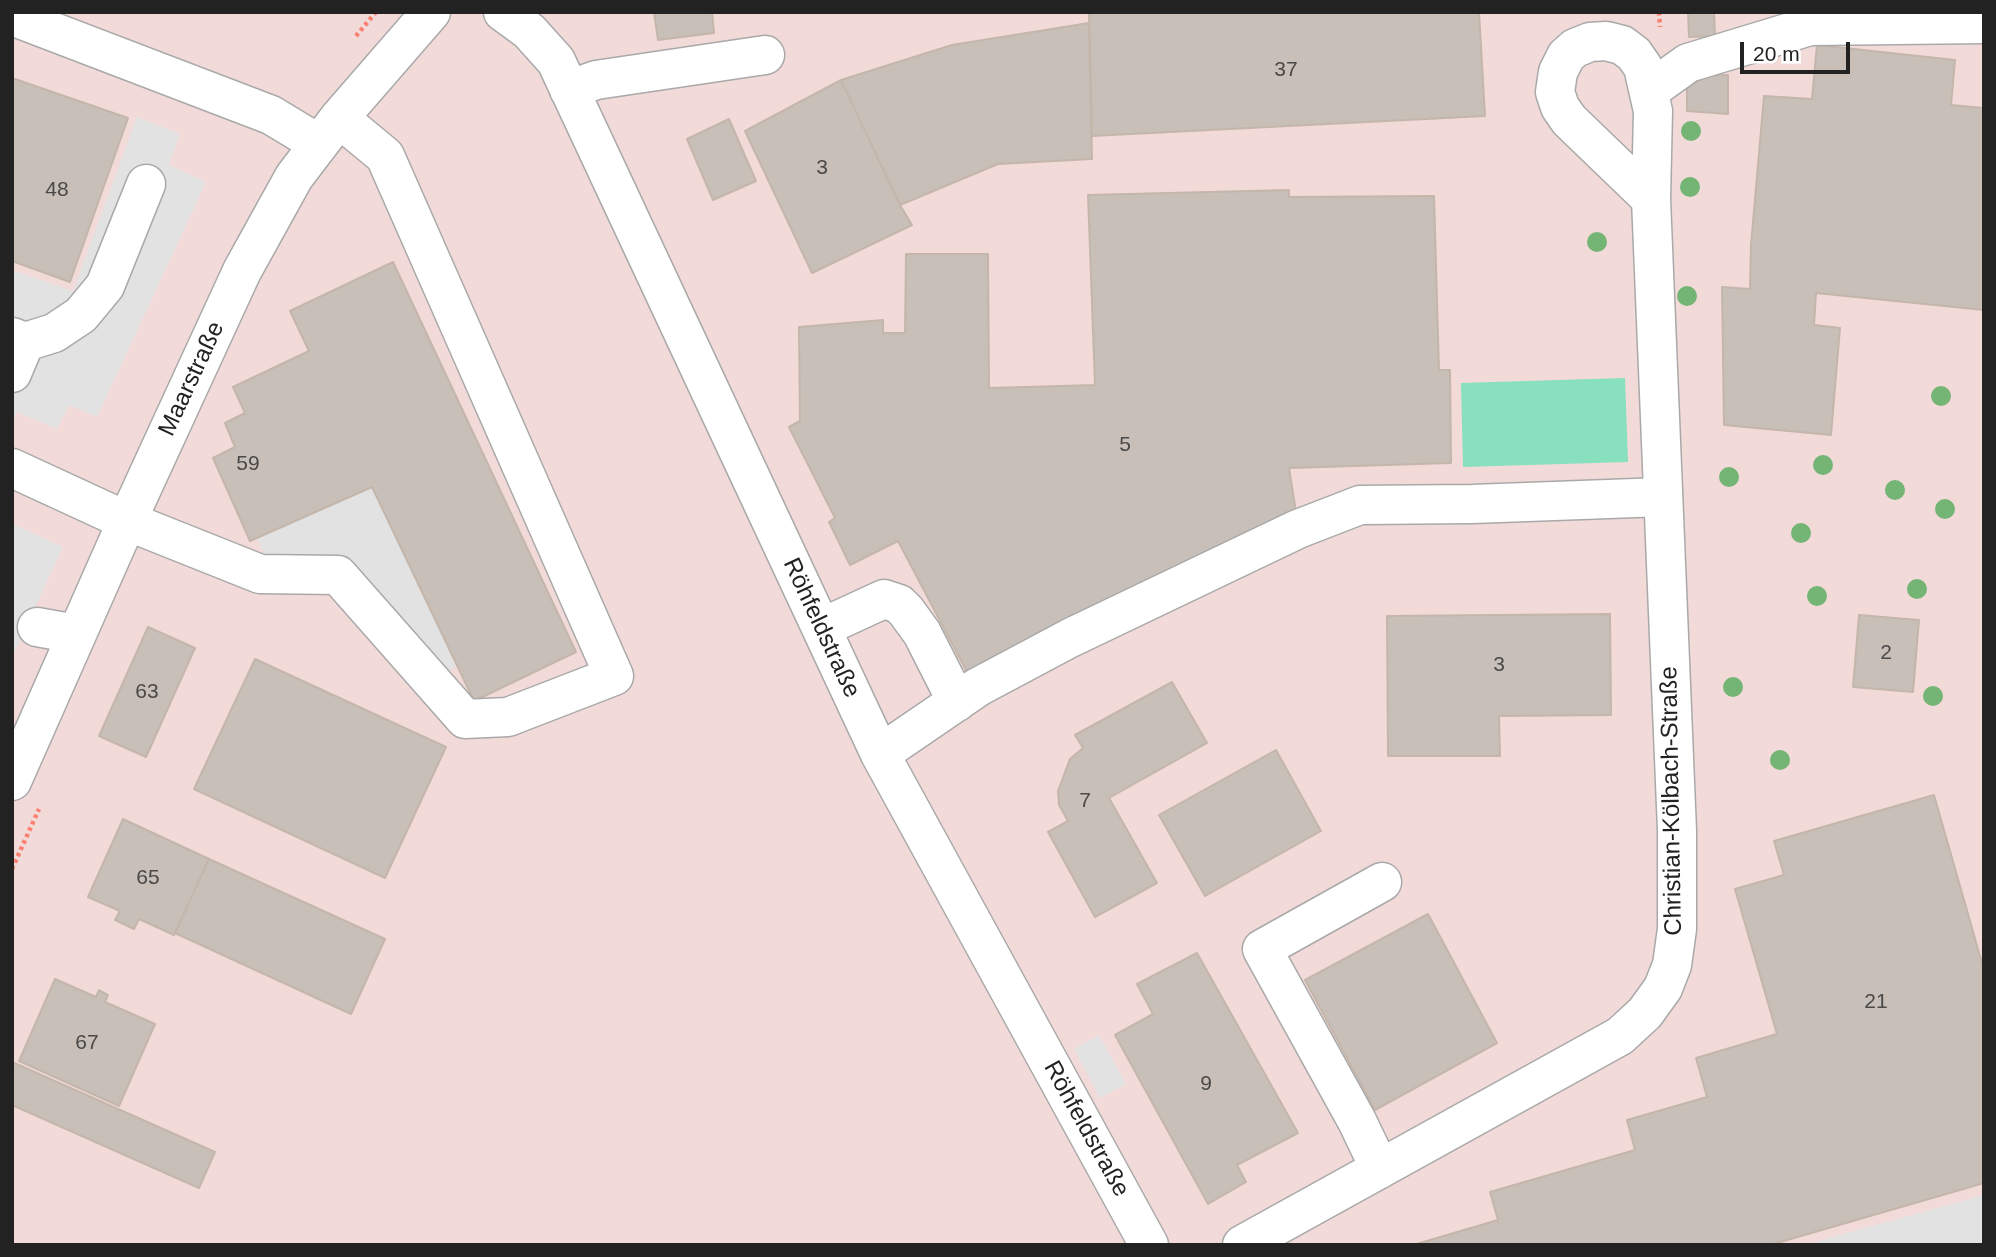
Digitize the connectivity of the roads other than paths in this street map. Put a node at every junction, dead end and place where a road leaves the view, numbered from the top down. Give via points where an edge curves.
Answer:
1 (430, 12) edge
2 (503, 12) edge
3 (12, 16) edge
4 (1984, 24) edge
5 (765, 55) dead end
6 (569, 90) junction
7 (1649, 91) junction
8 (329, 131) junction
9 (146, 184) dead end
10 (1651, 200) junction
11 (17, 351) edge
12 (12, 468) edge
13 (1663, 497) junction
14 (127, 521) junction
15 (37, 627) dead end
16 (821, 628) junction
17 (76, 634) junction
18 (957, 702) junction
19 (880, 754) junction
20 (12, 781) edge
21 (1382, 882) dead end
22 (1380, 1169) junction
23 (1149, 1245) edge
24 (1242, 1245) edge

1 - 8 street, Maarstraße
2 - 6 street, Röhfeldstraße via 546,48
3 - 8 street via 271,115
4 - 7 street via 1810,26 1688,63
5 - 6 street via 596,80
6 - 16 street, Röhfeldstraße
7 - 10 street, Christian-Kölbach-Straße via 1653,111
7 - 10 street, Christian-Kölbach-Straße via 1634,54 1622,45 1590,41 1566,56 1555,92 1569,120
8 - 14 street, Maarstraße via 294,177 242,271
8 - 14 street via 385,156 614,676 508,717 465,719 338,575 260,574
9 - 11 street via 105,286 81,315
10 - 13 street, Christian-Kölbach-Straße
12 - 14 street
13 - 18 street via 1360,505 1298,529 1070,638
13 - 22 street, Christian-Kölbach-Straße via 1677,831 1677,929 1663,988 1620,1036
14 - 17 street, Maarstraße
15 - 17 street
16 - 18 street via 884,599 899,604 922,633
16 - 19 street, Röhfeldstraße
17 - 20 street, Maarstraße
18 - 19 street
19 - 23 street, Röhfeldstraße
21 - 22 street via 1262,949
22 - 24 street, Christian-Kölbach-Straße

